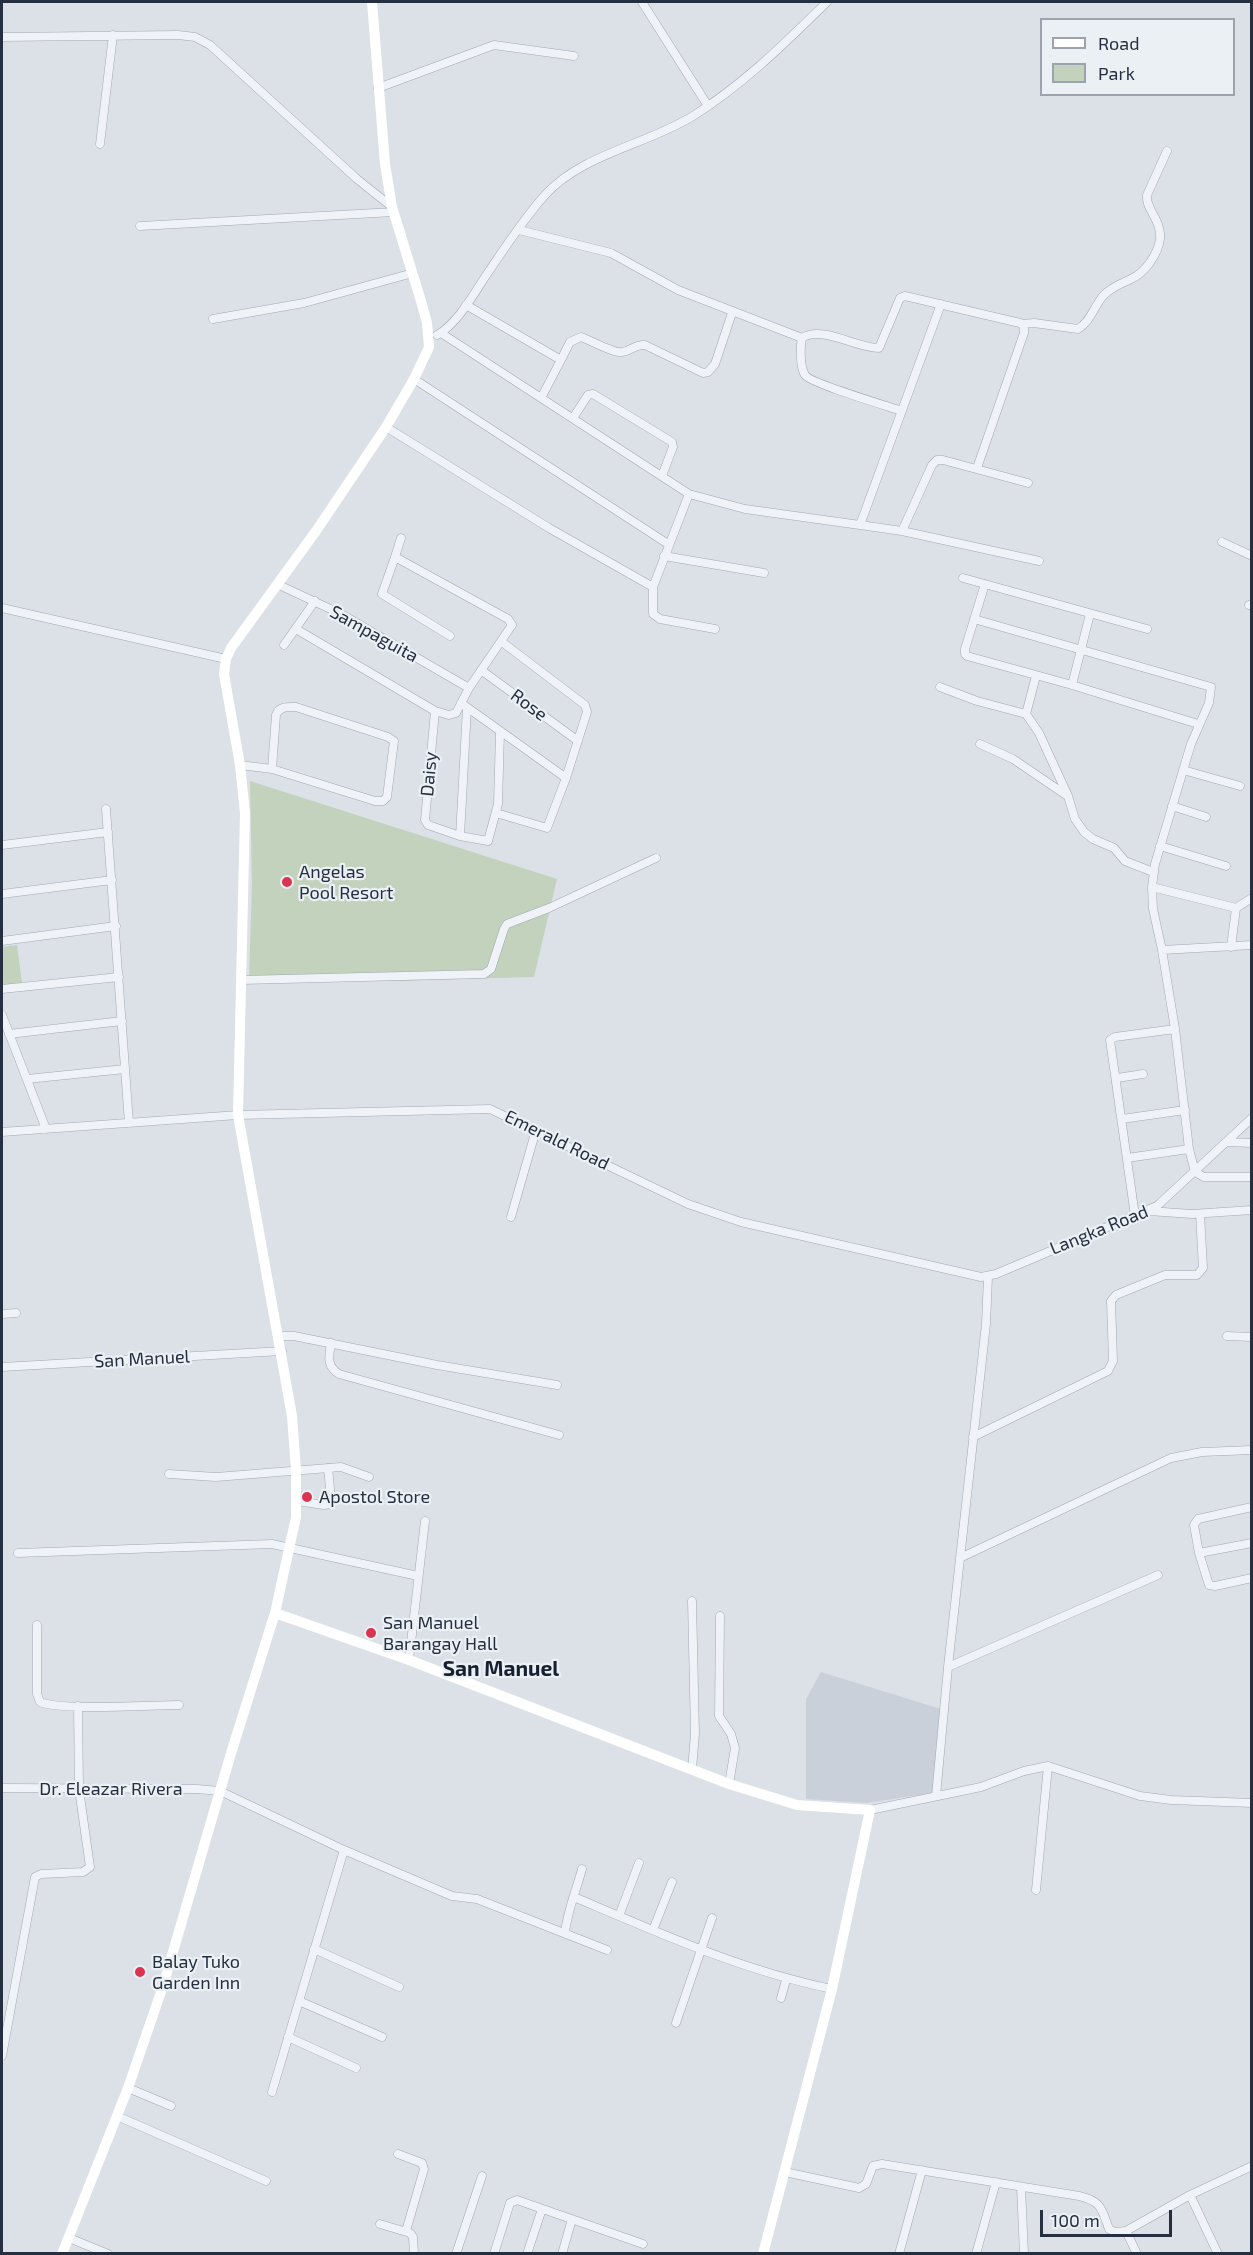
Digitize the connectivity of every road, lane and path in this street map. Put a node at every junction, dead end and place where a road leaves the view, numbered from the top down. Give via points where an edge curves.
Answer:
1 (372, 2) edge
2 (642, 2) edge
3 (827, 2) edge
4 (113, 35) junction
5 (2, 39) edge
6 (574, 56) dead end
7 (378, 88) junction
8 (708, 106) junction
9 (100, 144) dead end
10 (1167, 151) dead end
11 (393, 209) junction
12 (140, 226) dead end
13 (519, 230) junction
14 (412, 273) junction
15 (941, 304) junction
16 (466, 305) junction
17 (732, 313) junction
18 (213, 319) dead end
19 (1022, 324) junction
20 (441, 333) junction
21 (429, 338) junction
22 (802, 338) junction
23 (561, 360) junction
24 (414, 379) junction
25 (542, 398) junction
26 (902, 411) junction
27 (573, 418) junction
28 (386, 427) junction
29 (977, 468) junction
30 (662, 476) junction
31 (1028, 483) dead end
32 (689, 494) junction
33 (860, 525) junction
34 (902, 531) junction
35 (401, 538) dead end
36 (1222, 542) dead end
37 (668, 544) junction
38 (1251, 555) edge
39 (664, 556) junction
40 (394, 557) junction
41 (1039, 561) dead end
42 (765, 573) dead end
43 (963, 578) dead end
44 (278, 584) junction
45 (985, 584) junction
46 (653, 587) junction
47 (315, 601) junction
48 (2, 608) edge
49 (1090, 614) junction
50 (974, 619) junction
51 (296, 629) junction
52 (715, 629) dead end
53 (1148, 629) dead end
54 (450, 636) dead end
55 (502, 642) junction
56 (284, 645) dead end
57 (1080, 650) junction
58 (226, 659) junction
59 (481, 670) junction
60 (1036, 676) junction
61 (1072, 685) junction
62 (940, 687) dead end
63 (469, 688) junction
64 (464, 705) junction
65 (435, 711) junction
66 (1026, 714) junction
67 (1198, 724) junction
68 (500, 732) junction
69 (578, 741) junction
70 (980, 744) dead end
71 (240, 765) junction
72 (272, 769) junction
73 (1183, 770) junction
74 (566, 778) junction
75 (1239, 786) dead end
76 (1068, 796) junction
77 (1172, 806) junction
78 (106, 809) dead end
79 (496, 813) junction
80 (1206, 817) dead end
81 (108, 832) junction
82 (460, 836) junction
83 (2, 845) edge
84 (1160, 846) junction
85 (656, 858) dead end
86 (1226, 866) dead end
87 (1153, 872) junction
88 (112, 880) junction
89 (1152, 887) junction
90 (2, 894) edge
91 (1251, 898) edge
92 (1236, 908) junction
93 (116, 926) junction
94 (2, 940) edge
95 (1251, 945) edge
96 (1231, 947) junction
97 (1162, 950) junction
98 (119, 977) junction
99 (242, 980) junction
100 (2, 989) edge
101 (2, 1015) edge
102 (122, 1021) junction
103 (1174, 1029) junction
104 (9, 1034) junction
105 (125, 1069) junction
106 (1143, 1074) dead end
107 (1117, 1078) junction
108 (27, 1079) junction
109 (1185, 1110) junction
110 (238, 1115) junction
111 (1251, 1118) edge
112 (1122, 1119) junction
113 (129, 1123) junction
114 (46, 1129) junction
115 (536, 1130) junction
116 (2, 1132) edge
117 (1226, 1142) junction
118 (1251, 1143) edge
119 (1189, 1149) junction
120 (1127, 1158) junction
121 (1195, 1172) junction
122 (1251, 1177) edge
123 (1251, 1210) edge
124 (1149, 1211) junction
125 (1200, 1214) junction
126 (1135, 1216) junction
127 (511, 1217) dead end
128 (988, 1277) junction
129 (16, 1313) dead end
130 (2, 1314) edge
131 (279, 1336) junction
132 (1227, 1336) dead end
133 (1251, 1337) edge
134 (331, 1343) junction
135 (282, 1351) junction
136 (2, 1367) edge
137 (557, 1385) dead end
138 (559, 1435) dead end
139 (973, 1437) junction
140 (1251, 1450) edge
141 (328, 1468) junction
142 (296, 1470) junction
143 (169, 1474) dead end
144 (369, 1477) dead end
145 (297, 1501) junction
146 (1251, 1507) edge
147 (425, 1521) dead end
148 (1251, 1543) edge
149 (291, 1546) junction
150 (18, 1553) dead end
151 (1200, 1553) junction
152 (960, 1558) junction
153 (1158, 1575) dead end
154 (418, 1576) junction
155 (1251, 1578) edge
156 (692, 1602) dead end
157 (275, 1612) junction
158 (720, 1616) dead end
159 (37, 1625) dead end
160 (408, 1660) junction
161 (948, 1667) junction
162 (179, 1705) dead end
163 (78, 1706) junction
164 (1048, 1766) junction
165 (692, 1769) junction
166 (729, 1784) junction
167 (2, 1788) edge
168 (79, 1789) junction
169 (220, 1791) junction
170 (936, 1796) junction
171 (1251, 1803) edge
172 (870, 1810) junction
173 (344, 1850) junction
174 (639, 1863) dead end
175 (582, 1869) dead end
176 (672, 1882) dead end
177 (1036, 1890) dead end
178 (574, 1897) junction
179 (620, 1916) junction
180 (712, 1918) dead end
181 (653, 1930) junction
182 (565, 1932) junction
183 (314, 1949) junction
184 (607, 1950) dead end
185 (702, 1951) junction
186 (786, 1980) junction
187 (399, 1987) dead end
188 (832, 1989) junction
189 (781, 1998) dead end
190 (299, 2001) junction
191 (676, 2023) dead end
192 (288, 2037) junction
193 (382, 2037) dead end
194 (2, 2056) edge
195 (356, 2068) dead end
196 (128, 2088) junction
197 (272, 2092) dead end
198 (171, 2106) dead end
199 (117, 2116) junction
200 (398, 2154) dead end
201 (1251, 2166) edge
202 (922, 2170) junction
203 (785, 2172) junction
204 (482, 2176) dead end
205 (266, 2181) dead end
206 (996, 2182) junction
207 (1021, 2187) junction
208 (1190, 2195) junction
209 (542, 2209) junction
210 (572, 2219) junction
211 (380, 2224) dead end
212 (1126, 2230) junction
213 (406, 2231) junction
214 (69, 2238) junction
215 (643, 2244) dead end
216 (62, 2253) edge
217 (108, 2253) edge
218 (414, 2253) edge
219 (456, 2253) edge
220 (494, 2253) edge
221 (527, 2253) edge
222 (562, 2253) edge
223 (763, 2253) edge
224 (899, 2253) edge
225 (976, 2253) edge
226 (1024, 2253) edge
227 (1137, 2253) edge
228 (1218, 2253) edge

1 - 7 street
2 - 8 street
3 - 8 street via 744,82
4 - 5 street
4 - 9 street
4 - 11 street via 178,35 195,37 210,45
6 - 7 street via 495,45
7 - 11 street
8 - 13 street via 660,135 584,165 561,180
10 - 19 street via 1147,195 1146,201 1159,225 1160,239 1146,268 1103,296 1078,329
11 - 12 street
11 - 14 street
13 - 16 street
13 - 17 street via 611,253 678,290
14 - 18 street via 304,303
14 - 21 street
15 - 19 street
15 - 22 street via 902,296 879,348 823,334
15 - 26 street
16 - 20 street
16 - 23 street
17 - 22 street
17 - 23 street via 715,364 708,372 645,345 616,352 581,337 570,342
19 - 29 street via 1024,333
20 - 21 street
20 - 25 street
21 - 24 street
22 - 26 street via 803,372 812,381
23 - 25 street
24 - 28 street
24 - 37 street
25 - 27 street
26 - 33 street
27 - 30 street
27 - 30 street via 590,394 672,442
28 - 44 street
28 - 46 street
29 - 31 street
29 - 34 street via 937,460
30 - 32 street
32 - 33 street via 745,509
32 - 37 street
33 - 34 street
34 - 41 street
35 - 40 street
36 - 38 street
37 - 39 street
39 - 42 street
39 - 46 street
40 - 54 street via 382,594
40 - 55 street via 508,619 512,625
43 - 45 street
44 - 47 street, Sampaguita
44 - 58 street
45 - 49 street
45 - 50 street
46 - 52 street via 652,608 656,617
47 - 51 street
47 - 63 street, Sampaguita
48 - 58 street
49 - 53 street
49 - 57 street
50 - 57 street
50 - 60 street via 965,654
51 - 56 street
51 - 65 street
55 - 59 street
55 - 69 street via 587,708
57 - 61 street
57 - 67 street via 1208,684 1209,703
58 - 71 street via 224,674
59 - 63 street
59 - 69 street, Rose
60 - 61 street
60 - 66 street
61 - 67 street
62 - 66 street
63 - 64 street
64 - 65 street via 455,715
64 - 68 street
64 - 82 street
65 - 82 street, Daisy via 426,823
66 - 76 street
67 - 73 street
68 - 74 street
68 - 79 street, Daisy
69 - 74 street
70 - 76 street via 1012,759
71 - 72 street
71 - 99 street via 245,823
72 - 72 street via 383,801 387,798 394,741 296,707 284,707 276,716
73 - 75 street
73 - 77 street
74 - 79 street via 547,828
76 - 87 street via 1075,819 1088,836 1114,848 1125,861
77 - 80 street
77 - 84 street
78 - 81 street
79 - 82 street, Daisy via 488,841
81 - 83 street
81 - 88 street
84 - 86 street
84 - 87 street
85 - 99 street via 549,909 507,924 491,969 484,974
87 - 89 street
88 - 90 street
88 - 93 street
89 - 92 street
89 - 97 street
91 - 92 street
92 - 96 street
93 - 94 street
93 - 98 street
95 - 96 street
96 - 97 street
97 - 103 street
98 - 100 street
98 - 102 street
99 - 110 street
101 - 104 street
102 - 104 street
102 - 105 street
103 - 107 street via 1112,1038
103 - 109 street
104 - 108 street
105 - 108 street
105 - 113 street
106 - 107 street
107 - 112 street
108 - 114 street
109 - 112 street
109 - 119 street
110 - 113 street, Emerald Road
110 - 115 street, Emerald Road via 483,1109 497,1111
110 - 131 street
111 - 117 street, Langka Road
112 - 120 street
113 - 114 street, Emerald Road
114 - 116 street, Emerald Road
115 - 127 street
115 - 128 street, Emerald Road via 688,1204 730,1219
117 - 118 street
117 - 121 street, Langka Road
119 - 120 street
119 - 121 street
120 - 126 street
121 - 122 street via 1204,1178
121 - 124 street, Langka Road
123 - 125 street
124 - 125 street
124 - 126 street, Langka Road
125 - 139 street via 1203,1268 1197,1275 1165,1275 1116,1295 1111,1301 1113,1361 1108,1371
126 - 128 street, Langka Road
128 - 139 street
129 - 130 street
131 - 134 street
131 - 135 street
132 - 133 street
134 - 137 street
134 - 138 street via 329,1363 339,1374
135 - 136 street, San Manuel
135 - 142 street
139 - 152 street
140 - 152 street via 1171,1458
141 - 142 street
141 - 144 street via 347,1468
141 - 145 street via 329,1504
142 - 143 street via 216,1477
142 - 145 street
145 - 149 street
146 - 151 street via 1196,1521
147 - 154 street
148 - 151 street
149 - 150 street via 262,1543
149 - 154 street
149 - 157 street
151 - 155 street via 1209,1585
152 - 161 street
153 - 161 street
154 - 160 street
156 - 165 street
157 - 160 street
157 - 169 street
158 - 166 street via 719,1716 735,1748
159 - 163 street via 40,1702
160 - 165 street
161 - 170 street
162 - 163 street
163 - 168 street
164 - 170 street
164 - 171 street via 1140,1796
164 - 177 street
165 - 166 street
166 - 172 street via 797,1805
167 - 168 street, Dr. Eleazar Rivera
168 - 169 street, Dr. Eleazar Rivera
168 - 194 street via 90,1867 83,1872 40,1874 33,1880
169 - 173 street
169 - 196 street via 163,1986
170 - 172 street
172 - 188 street
173 - 182 street via 452,1896 477,1899
173 - 183 street
174 - 179 street
175 - 178 street
176 - 181 street
178 - 179 street
178 - 182 street via 567,1910
179 - 181 street
180 - 185 street
181 - 185 street
182 - 184 street
183 - 187 street
183 - 190 street
185 - 186 street
185 - 191 street
186 - 188 street
186 - 189 street
188 - 203 street
190 - 192 street
190 - 193 street
192 - 195 street
192 - 197 street
196 - 198 street
196 - 199 street
199 - 205 street
199 - 214 street
200 - 213 street via 422,2163 424,2169
201 - 208 street
202 - 203 street via 875,2164 867,2184 855,2188
202 - 206 street
202 - 224 street
203 - 223 street
204 - 219 street
206 - 207 street
206 - 225 street
207 - 212 street via 1089,2198 1101,2206 1111,2231
207 - 226 street
208 - 212 street
208 - 228 street
209 - 210 street
209 - 220 street via 517,2200 510,2203
209 - 221 street
210 - 215 street
210 - 222 street
211 - 213 street
212 - 227 street
213 - 218 street via 412,2237
214 - 216 street
214 - 217 street

